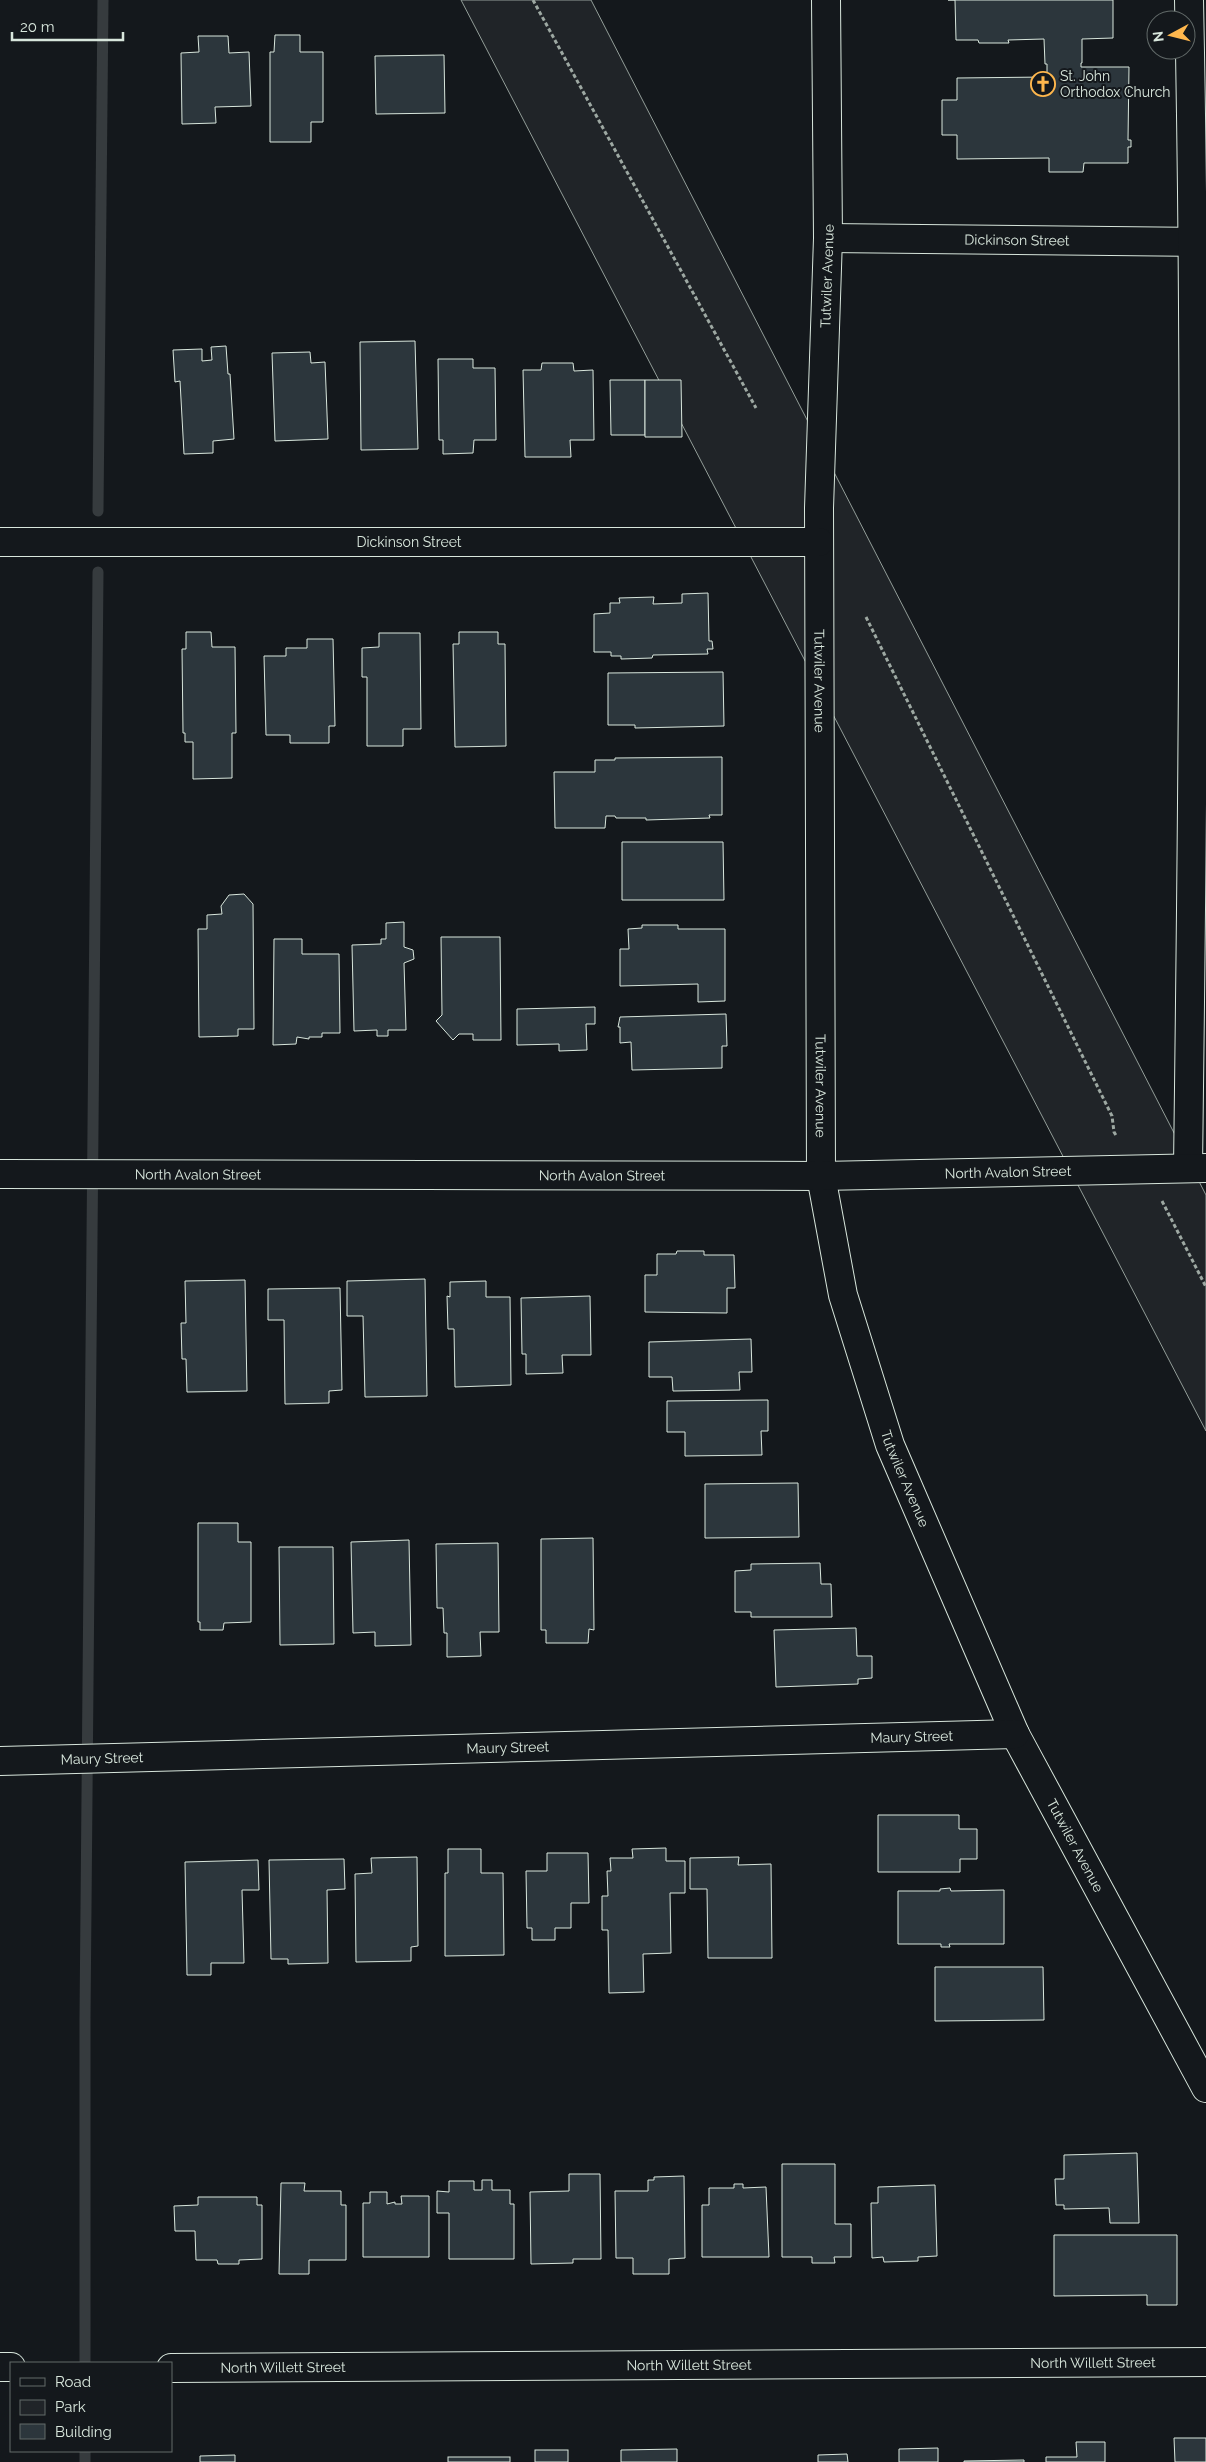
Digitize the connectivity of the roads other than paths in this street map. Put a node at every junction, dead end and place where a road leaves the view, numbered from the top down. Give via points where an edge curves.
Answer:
1 (826, 0) edge
2 (1189, 0) edge
3 (828, 238) junction
4 (1200, 242) edge
5 (0, 542) edge
6 (819, 542) junction
7 (1197, 1168) edge
8 (0, 1174) edge
9 (821, 1176) junction
10 (1015, 1734) junction
11 (0, 1761) edge
12 (1206, 2088) edge
13 (1206, 2362) edge
14 (172, 2368) edge

1 - 3 street, Tutwiler Avenue
2 - 4 street
3 - 4 street, Dickinson Street
3 - 6 street, Tutwiler Avenue
4 - 7 street via 1192,791
5 - 6 street, Dickinson Street
6 - 9 street, Tutwiler Avenue
7 - 9 street, North Avalon Street
8 - 9 street, North Avalon Street
9 - 10 street, Tutwiler Avenue via 844,1295 890,1445
10 - 11 street, Maury Street
10 - 12 street, Tutwiler Avenue
13 - 14 street, North Willett Street

